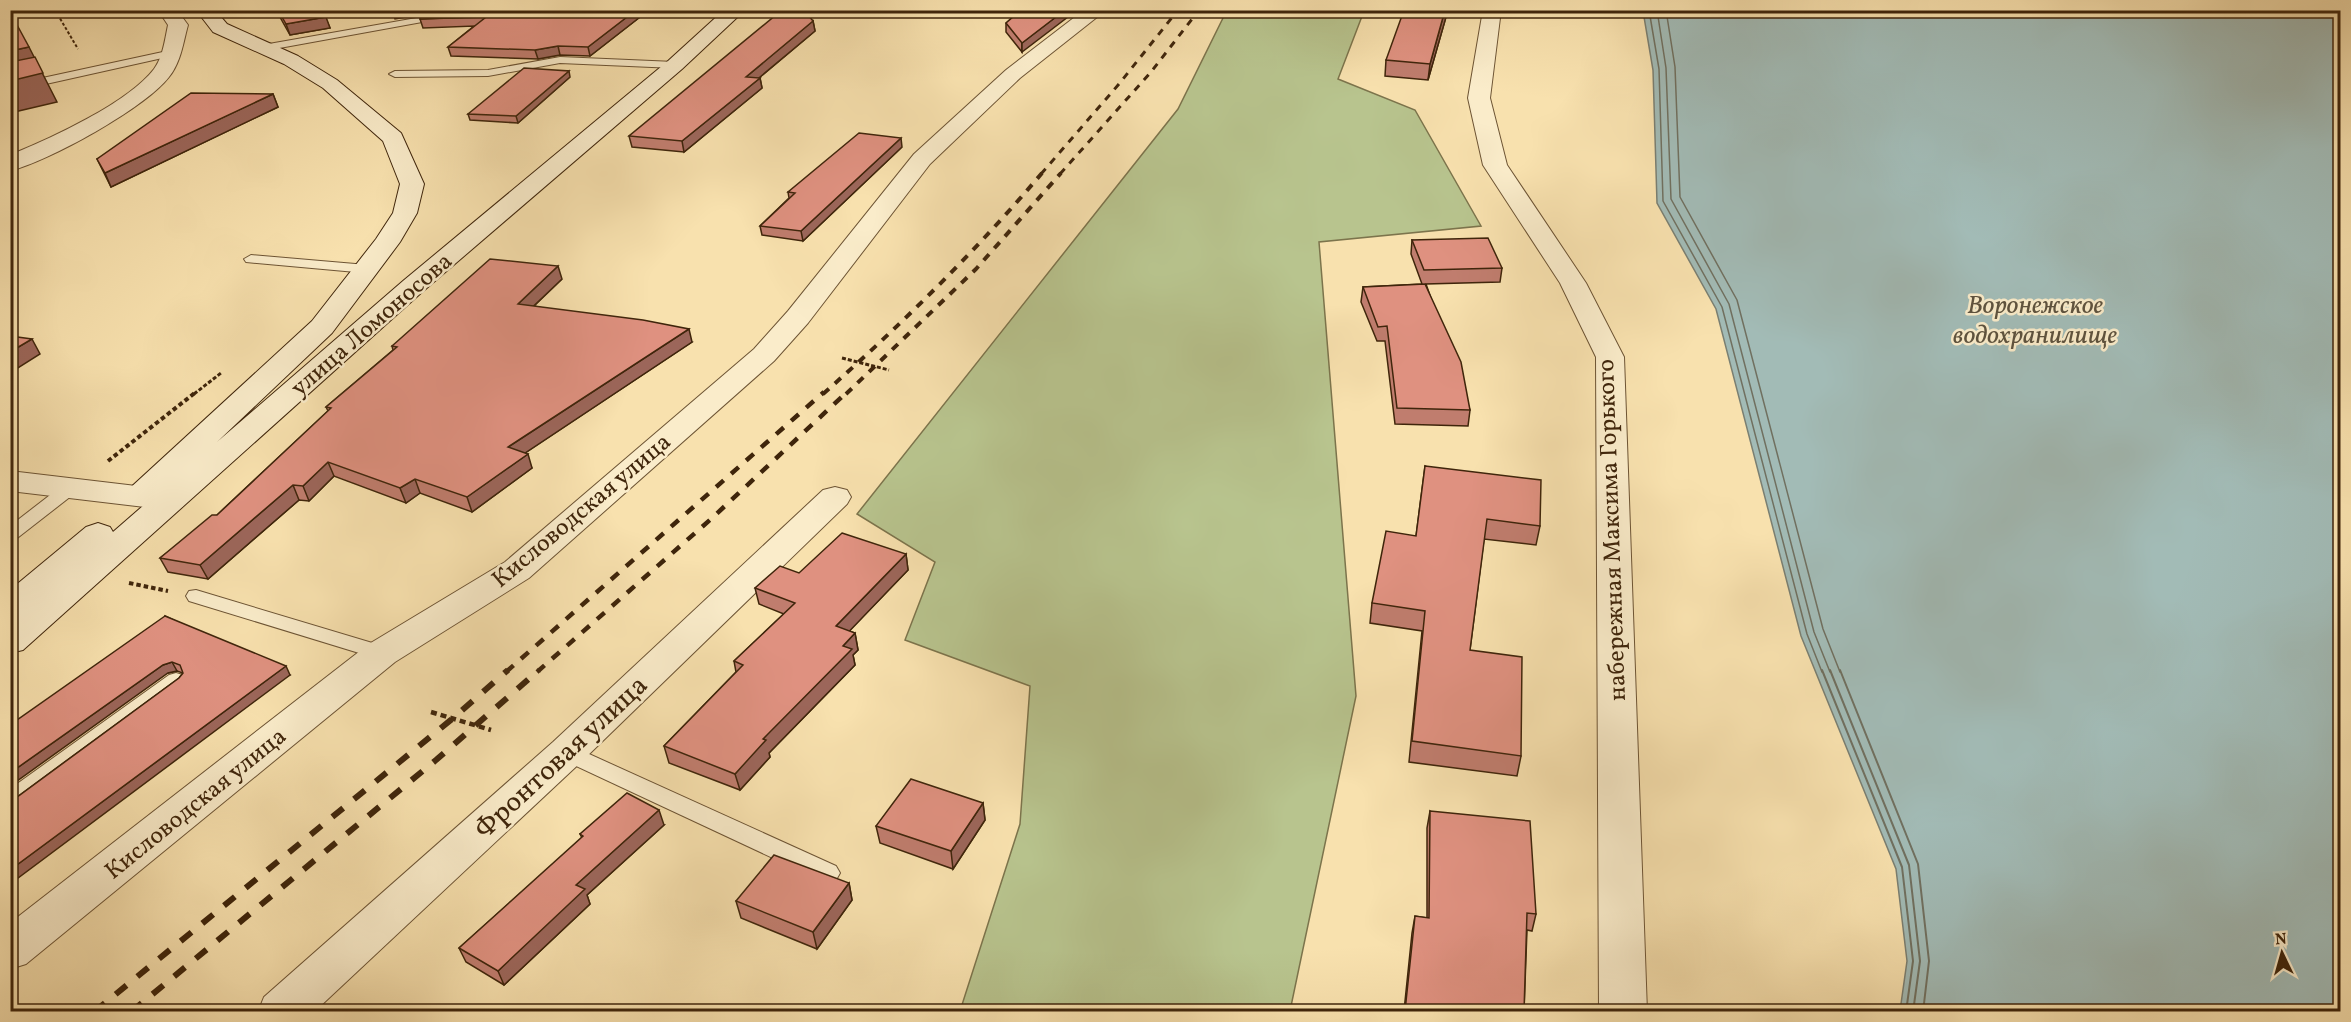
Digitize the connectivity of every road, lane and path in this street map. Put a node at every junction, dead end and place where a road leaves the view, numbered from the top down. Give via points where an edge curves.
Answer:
1 (167, 10) edge
2 (205, 10) edge
3 (483, 10) edge
4 (736, 10) edge
5 (1097, 10) edge
6 (1492, 10) edge
7 (263, 48) junction
8 (172, 53) junction
9 (675, 65) junction
10 (395, 74) dead end
11 (10, 89) edge
12 (10, 165) edge
13 (251, 259) dead end
14 (367, 269) junction
15 (842, 358) dead end
16 (228, 368) dead end
17 (889, 370) dead end
18 (10, 481) edge
19 (79, 489) junction
20 (835, 497) dead end
21 (156, 498) junction
22 (10, 535) edge
23 (124, 582) dead end
24 (196, 596) joint
25 (10, 609) edge
26 (10, 641) edge
27 (382, 653) junction
28 (176, 680) edge
29 (431, 712) dead end
30 (491, 730) dead end
31 (567, 752) junction
32 (10, 801) edge
33 (828, 873) edge
34 (10, 950) edge
35 (281, 1011) edge
36 (1623, 1011) edge

1 - 8 street via 177,25
2 - 7 street via 220,27
3 - 7 lane
4 - 9 street, улица Ломоносова
5 - 27 street, Кисловодская улица via 1013,74 922,159 764,355 517,570
6 - 36 street, набережная Максима Горького via 1479,98 1495,165 1573,283 1610,357
7 - 14 street via 330,84 393,138 412,184 405,213
8 - 11 lane
8 - 12 street via 162,74 135,97
9 - 10 lane via 560,60 488,73
9 - 21 street, улица Ломоносова
13 - 14 lane
14 - 21 street via 322,327
15 - 17 path
16 - 19 path via 106,462
18 - 19 street
19 - 21 street
19 - 22 lane
20 - 31 street, Фронтовая улица
21 - 25 street, улица Ломоносова
21 - 26 street, улица Ломоносова
23 - 24 path
24 - 27 lane
27 - 34 street, Кисловодская улица
28 - 32 lane
29 - 30 path
31 - 33 lane
31 - 35 street, Фронтовая улица

